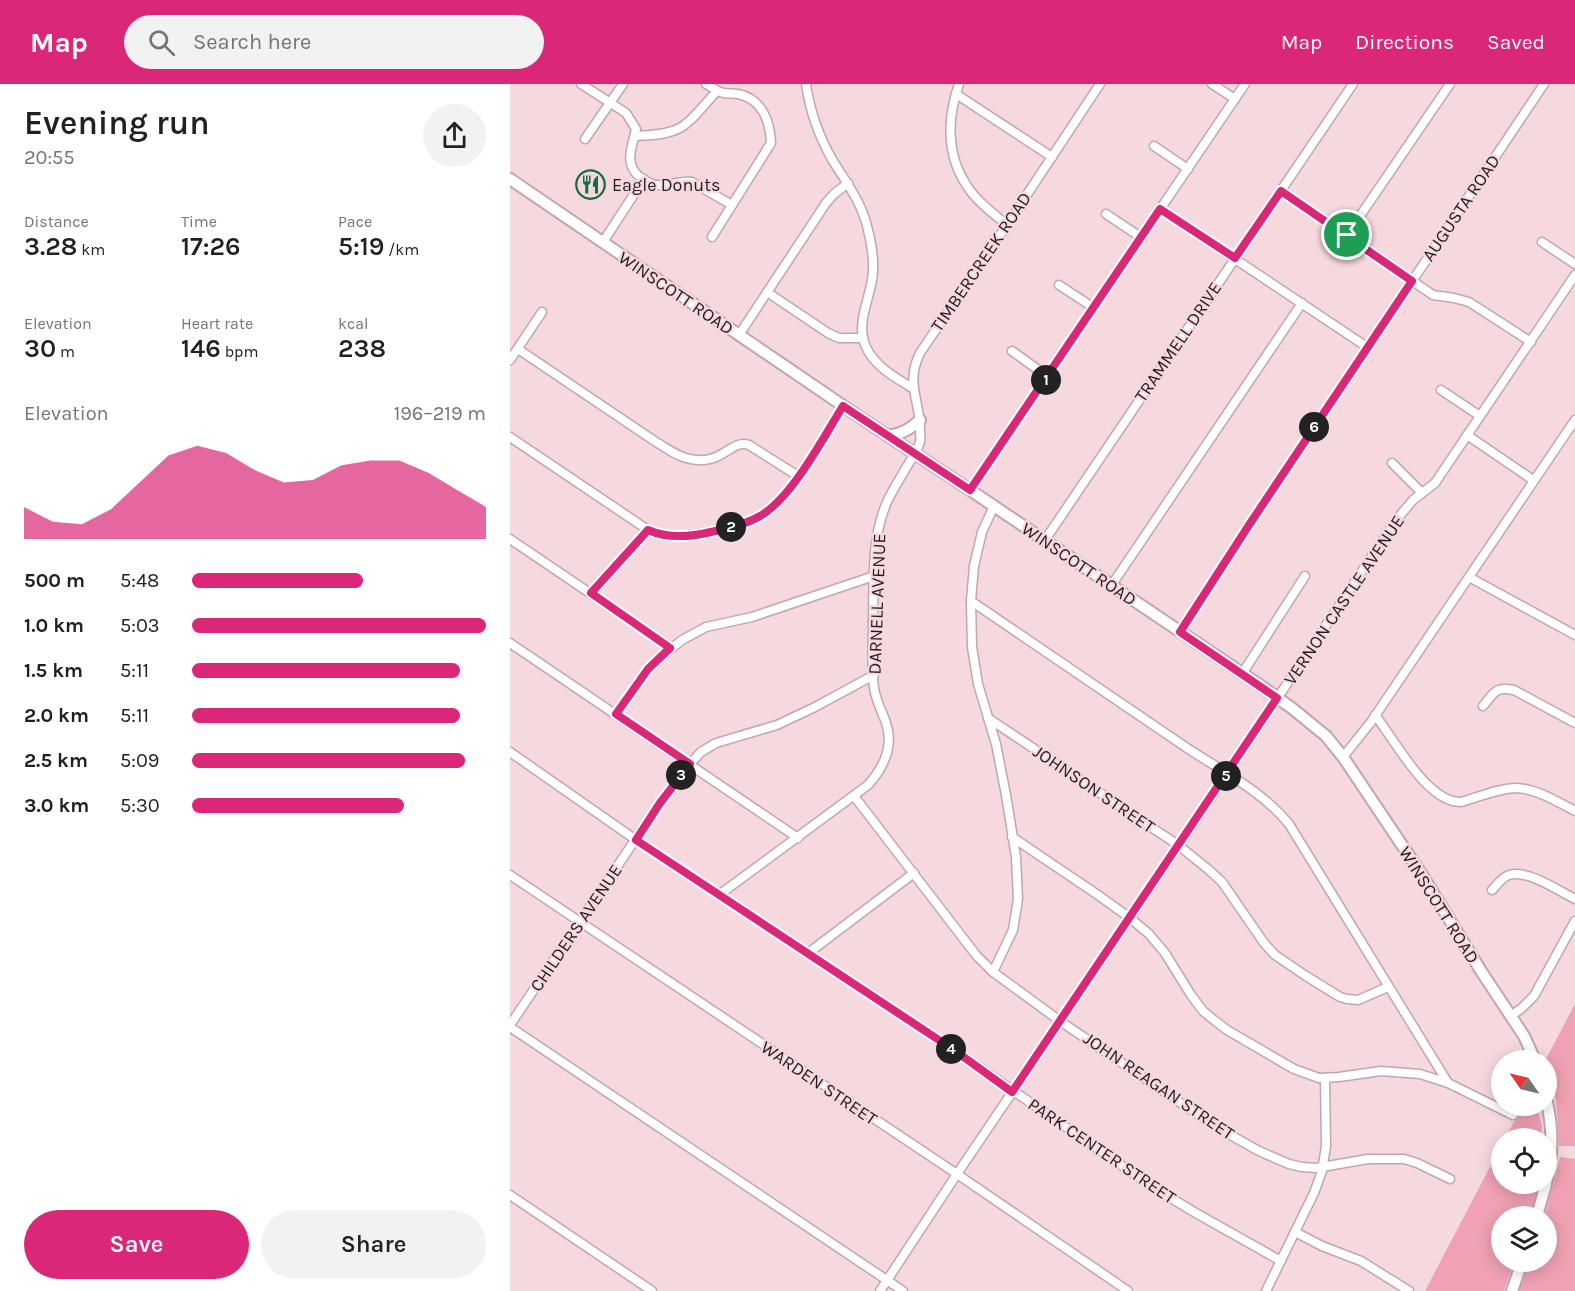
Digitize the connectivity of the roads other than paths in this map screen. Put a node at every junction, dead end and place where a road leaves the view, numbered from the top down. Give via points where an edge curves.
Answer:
1 (581, 84) edge
2 (623, 84) edge
3 (706, 84) edge
4 (806, 84) edge
5 (959, 84) edge
6 (1088, 84) edge
7 (1212, 84) edge
8 (1245, 84) edge
9 (1353, 84) edge
10 (1450, 84) edge
11 (1544, 84) edge
12 (1098, 87) edge
13 (717, 91) junction
14 (956, 93) junction
15 (1235, 99) junction
16 (610, 102) junction
17 (634, 136) junction
18 (585, 139) dead end
19 (1154, 146) dead end
20 (1052, 157) junction
21 (1188, 169) junction
22 (510, 179) edge
23 (644, 179) junction
24 (848, 183) junction
25 (1281, 191) junction
26 (732, 205) junction
27 (1160, 209) junction
28 (1106, 214) dead end
29 (1007, 225) junction
30 (1347, 235) junction
31 (712, 237) dead end
32 (1142, 238) junction
33 (603, 242) junction
34 (1542, 242) dead end
35 (1235, 258) junction
36 (1575, 264) edge
37 (1575, 275) edge
38 (1412, 281) junction
39 (1059, 285) dead end
40 (767, 292) junction
41 (1302, 303) junction
42 (1094, 309) junction
43 (542, 312) dead end
44 (739, 335) junction
45 (863, 338) junction
46 (1531, 342) junction
47 (1367, 347) junction
48 (518, 349) junction
49 (1012, 351) dead end
50 (510, 360) edge
51 (1048, 377) junction
52 (914, 389) junction
53 (1441, 390) dead end
54 (843, 406) junction
55 (1480, 416) junction
56 (920, 420) junction
57 (1575, 420) edge
58 (1467, 435) junction
59 (888, 436) junction
60 (510, 437) edge
61 (915, 454) junction
62 (1392, 463) dead end
63 (798, 476) junction
64 (1533, 480) junction
65 (970, 490) junction
66 (1422, 493) junction
67 (994, 506) junction
68 (648, 530) junction
69 (510, 539) edge
70 (1045, 540) junction
71 (874, 576) junction
72 (1305, 576) dead end
73 (1468, 577) junction
74 (1111, 586) junction
75 (591, 593) junction
76 (970, 601) junction
77 (1180, 632) junction
78 (1575, 634) edge
79 (510, 643) edge
80 (670, 648) junction
81 (1242, 674) junction
82 (874, 675) junction
83 (1277, 698) junction
84 (1483, 706) dead end
85 (616, 714) junction
86 (1375, 716) junction
87 (988, 718) junction
88 (1575, 723) edge
89 (510, 752) edge
90 (1343, 757) junction
91 (690, 764) junction
92 (1227, 774) junction
93 (854, 796) junction
94 (1575, 811) edge
95 (1012, 837) junction
96 (798, 838) junction
97 (636, 840) junction
98 (1178, 845) junction
99 (915, 873) junction
100 (510, 875) edge
101 (1492, 891) dead end
102 (719, 895) junction
103 (1575, 899) edge
104 (1130, 918) junction
105 (1575, 921) edge
106 (580, 922) junction
107 (807, 954) junction
108 (993, 972) junction
109 (1388, 987) junction
110 (1511, 1016) junction
111 (1060, 1021) junction
112 (510, 1026) edge
113 (1530, 1050) edge
114 (1325, 1078) junction
115 (1448, 1083) junction
116 (1012, 1092) junction
117 (1491, 1105) edge
118 (1323, 1167) junction
119 (957, 1174) junction
120 (1450, 1179) dead end
121 (510, 1195) edge
122 (1295, 1232) junction
123 (1281, 1261) junction
124 (1519, 1272) edge
125 (887, 1280) junction
126 (652, 1291) edge
127 (880, 1291) edge
128 (903, 1291) edge
129 (1128, 1291) edge
130 (1266, 1291) edge
131 (1409, 1291) edge
132 (1512, 1291) edge

1 - 16 street
2 - 16 street
3 - 13 street
4 - 24 street via 819,133
5 - 14 street
6 - 12 street
7 - 15 street
8 - 15 street
9 - 25 street, TRAMMELL DRIVE
10 - 30 street
11 - 38 street, AUGUSTA ROAD
12 - 20 street, TIMBERCREEK ROAD
13 - 17 street via 678,129
13 - 26 street via 739,94 760,106 771,137 770,147
14 - 20 street
14 - 29 street via 950,137 962,177 974,195
15 - 21 street
16 - 17 street via 626,113 636,129
16 - 18 street
17 - 23 street via 629,160 636,174
19 - 21 street
20 - 29 street, TIMBERCREEK ROAD
21 - 27 street
22 - 33 main road, WINSCOTT ROAD
23 - 26 street via 652,185 665,186 692,182
23 - 33 street
24 - 40 street via 826,203
24 - 45 street via 868,228 873,260 873,279 862,321
25 - 30 street
25 - 35 street, TRAMMELL DRIVE
26 - 31 street
27 - 32 street
27 - 35 street
28 - 32 street
29 - 52 street, TIMBERCREEK ROAD via 920,353 912,376
30 - 38 street
32 - 42 street
33 - 44 main road, WINSCOTT ROAD
34 - 36 street
35 - 41 street
35 - 70 street, TRAMMELL DRIVE
37 - 46 street, VERNON CASTLE AVENUE
38 - 46 street via 1433,295 1469,302
38 - 47 street, AUGUSTA ROAD
39 - 42 street
40 - 44 street
40 - 45 street via 828,333 839,338
41 - 47 street
41 - 74 street
42 - 51 street
43 - 48 street
44 - 54 main road, WINSCOTT ROAD
45 - 52 street via 878,365
46 - 55 street, VERNON CASTLE AVENUE
47 - 77 street, AUGUSTA ROAD
48 - 50 street
48 - 63 street via 679,456 710,459 744,443
49 - 51 street
51 - 65 street
52 - 56 street, TIMBERCREEK ROAD
53 - 55 street
54 - 59 main road, WINSCOTT ROAD
54 - 63 street
55 - 58 street, VERNON CASTLE AVENUE
56 - 59 main road via 902,434
56 - 61 street, TIMBERCREEK ROAD via 920,442
57 - 64 street
58 - 64 street
58 - 66 street, VERNON CASTLE AVENUE via 1435,483
59 - 61 main road, WINSCOTT ROAD
60 - 68 street
61 - 65 main road, WINSCOTT ROAD
61 - 71 street, DARNELL AVENUE via 887,502 878,534
62 - 66 street
63 - 68 street via 772,507 752,520 685,536 664,536
64 - 73 street
65 - 67 main road, WINSCOTT ROAD
66 - 83 street, VERNON CASTLE AVENUE via 1397,519
67 - 70 main road, WINSCOTT ROAD
67 - 76 street via 977,549
68 - 75 street
69 - 75 street
70 - 74 main road, WINSCOTT ROAD
71 - 80 street via 752,617 706,627
71 - 82 street, DARNELL AVENUE
72 - 81 street
73 - 78 street
73 - 86 street
74 - 77 main road, WINSCOTT ROAD
75 - 80 street
76 - 87 street via 972,647
76 - 92 street
77 - 81 main road, WINSCOTT ROAD
79 - 85 street
80 - 85 street via 648,669
81 - 83 main road, WINSCOTT ROAD
82 - 91 street, CHILDERS AVENUE via 777,725 716,743
82 - 93 street, DARNELL AVENUE via 879,708 889,736 888,748 878,774
83 - 90 main road, WINSCOTT ROAD via 1326,736
83 - 92 street, VERNON CASTLE AVENUE
84 - 88 street via 1504,688
85 - 91 street
86 - 90 street
86 - 94 street via 1419,776 1445,798 1461,802 1519,788
87 - 95 street
87 - 98 street, JOHNSON STREET
89 - 97 street, PARK CENTER STREET
90 - 110 main road, WINSCOTT ROAD
91 - 96 street
91 - 97 street, CHILDERS AVENUE
92 - 98 street, VERNON CASTLE AVENUE
92 - 109 street via 1271,805 1289,824
93 - 96 street, DARNELL AVENUE
93 - 99 street, JOHN REAGAN STREET
95 - 104 street
95 - 108 street via 1017,909 1010,939
96 - 102 street, DARNELL AVENUE
97 - 102 street, PARK CENTER STREET
97 - 106 street, CHILDERS AVENUE
98 - 104 street, VERNON CASTLE AVENUE
98 - 109 street, JOHNSON STREET via 1222,882 1275,955 1306,976 1354,1001
99 - 107 street
99 - 108 street, JOHN REAGAN STREET
100 - 106 street, WARDEN STREET
101 - 103 street via 1506,876 1517,873
102 - 107 street, PARK CENTER STREET
104 - 111 street, VERNON CASTLE AVENUE
104 - 114 street via 1165,953 1203,1011 1227,1030 1294,1069
105 - 110 street via 1534,996
106 - 112 street, CHILDERS AVENUE
106 - 119 street, WARDEN STREET
107 - 116 street, PARK CENTER STREET
108 - 111 street, JOHN REAGAN STREET
109 - 115 street
110 - 113 main road, WINSCOTT ROAD
111 - 116 street, VERNON CASTLE AVENUE
111 - 118 street, JOHN REAGAN STREET via 1216,1127 1289,1164
112 - 125 street
114 - 115 street via 1381,1071 1420,1074
114 - 118 street
115 - 117 street
116 - 119 street, VERNON CASTLE AVENUE
116 - 123 street, PARK CENTER STREET via 1153,1187
118 - 120 street, JOHN REAGAN STREET via 1368,1160 1404,1160
118 - 122 street
119 - 125 street, VERNON CASTLE AVENUE
119 - 129 street, WARDEN STREET
121 - 126 street
122 - 123 street
122 - 131 street via 1361,1262
123 - 130 street
124 - 132 main road
125 - 127 street, VERNON CASTLE AVENUE
125 - 128 street

